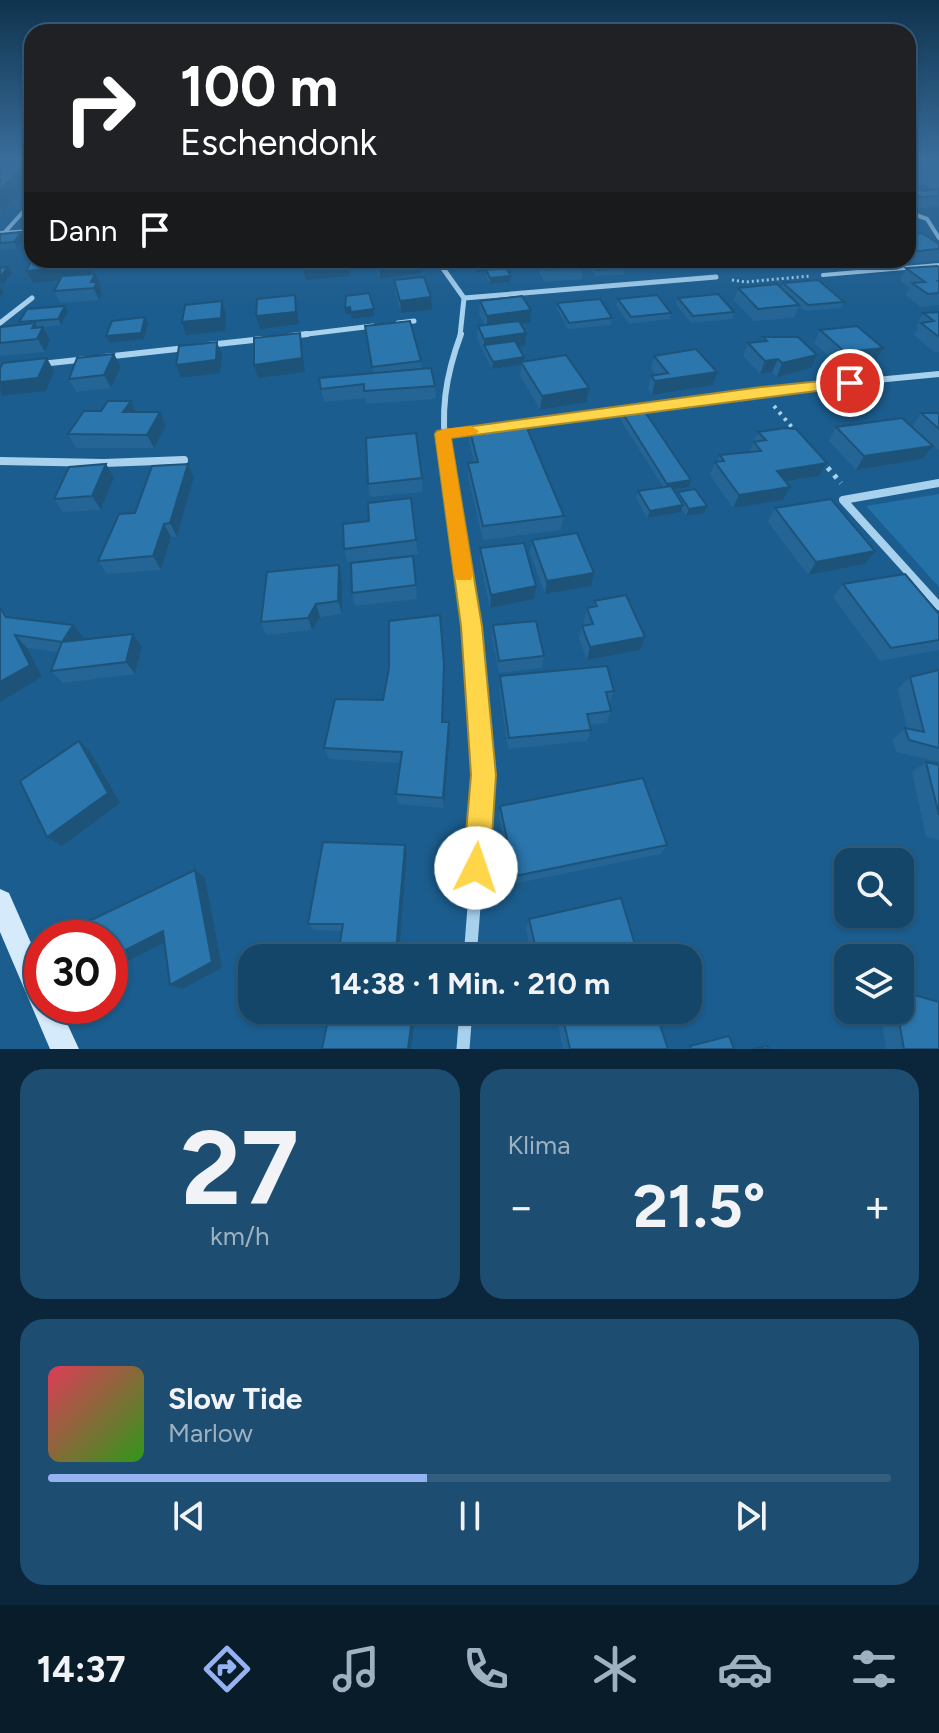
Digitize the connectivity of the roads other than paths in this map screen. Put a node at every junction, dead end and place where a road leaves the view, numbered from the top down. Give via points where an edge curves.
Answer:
1 (24, 212) edge
2 (916, 215) edge
3 (24, 232) edge
4 (2, 233) edge
5 (939, 238) edge
6 (939, 265) edge
7 (916, 267) edge
8 (443, 268) edge
9 (904, 268) edge
10 (823, 275) road end
11 (716, 277) road end
12 (32, 298) dead end
13 (464, 298) junction
14 (414, 321) edge
15 (0, 323) edge
16 (289, 336) edge
17 (273, 338) edge
18 (30, 365) edge
19 (939, 374) edge
20 (501, 427) edge
21 (486, 429) edge
22 (443, 434) junction
23 (184, 460) dead end
24 (0, 461) edge
25 (939, 483) edge
26 (939, 606) edge
27 (0, 902) edge
28 (471, 944) edge
29 (24, 958) edge
30 (53, 1024) edge
31 (465, 1024) edge
32 (65, 1049) edge
33 (463, 1049) edge

1 - 4 street
2 - 5 street via 927,219
3 - 4 street
6 - 7 lane
8 - 13 street
9 - 10 lane
11 - 13 street
12 - 15 street
13 - 22 street via 461,333 446,373
14 - 16 street
17 - 18 street
19 - 20 street via 761,391
21 - 22 street
22 - 28 street via 471,626 484,775
23 - 24 street
25 - 26 street via 843,500
27 - 29 street
30 - 32 street
31 - 33 street

